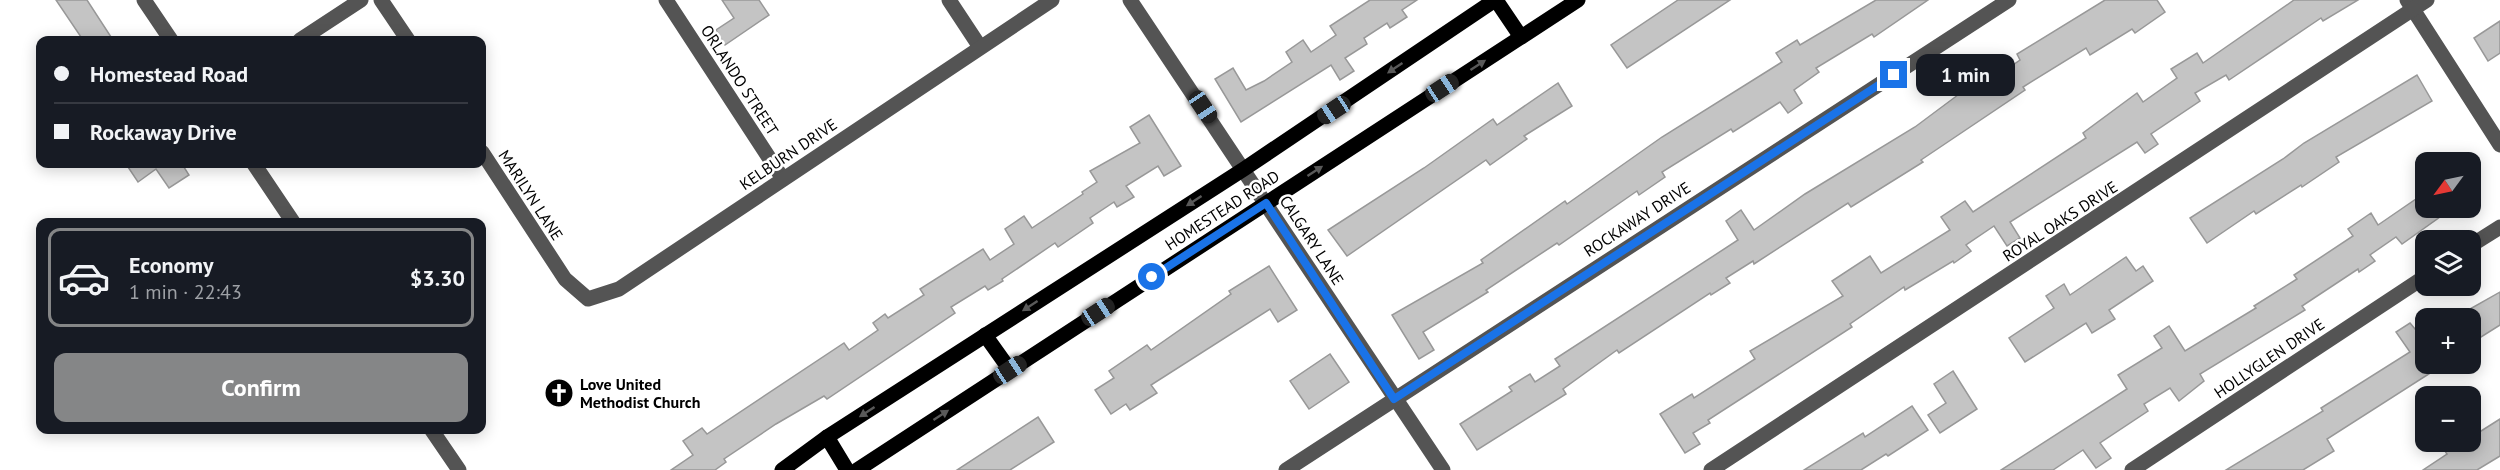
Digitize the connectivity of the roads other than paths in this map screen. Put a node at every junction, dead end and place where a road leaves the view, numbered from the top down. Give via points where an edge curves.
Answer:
1 (144, 0) edge
2 (361, 0) edge
3 (381, 0) edge
4 (666, 0) edge
5 (949, 0) edge
6 (1052, 0) edge
7 (1130, 0) edge
8 (1496, 0) edge
9 (1578, 0) edge
10 (2009, 0) edge
11 (2427, 0) edge
12 (2410, 5) edge
13 (168, 36) edge
14 (306, 36) edge
15 (405, 36) edge
16 (1521, 37) junction
17 (980, 47) junction
18 (2500, 145) edge
19 (486, 158) edge
20 (257, 168) edge
21 (1244, 169) junction
22 (783, 179) junction
23 (1266, 203) junction
24 (290, 218) edge
25 (2500, 227) edge
26 (2481, 239) edge
27 (550, 257) joint
28 (2415, 283) edge
29 (985, 335) junction
30 (1010, 370) junction
31 (1394, 399) junction
32 (434, 434) edge
33 (827, 437) junction
34 (459, 470) edge
35 (782, 470) edge
36 (847, 470) edge
37 (857, 470) edge
38 (1286, 470) edge
39 (1443, 470) edge
40 (1711, 470) edge
41 (2132, 470) edge

1 - 13 street
2 - 14 street
3 - 15 street
4 - 22 street, ORLANDO STREET
5 - 17 street
6 - 17 street, KELBURN DRIVE
7 - 21 street, CALGARY LANE
8 - 16 main road
8 -> 21 main road, HOMESTEAD ROAD
9 - 16 main road, HOMESTEAD ROAD
10 - 31 street, ROCKAWAY DRIVE
11 - 12 street, ROYAL OAKS DRIVE
12 - 18 street
12 - 40 street, ROYAL OAKS DRIVE
23 -> 16 main road, HOMESTEAD ROAD
17 - 22 street, KELBURN DRIVE
19 - 27 street, MARILYN LANE
20 - 24 street
21 - 23 street, CALGARY LANE
21 -> 29 main road, HOMESTEAD ROAD
22 - 27 street, KELBURN DRIVE via 619,289 588,299 565,279
23 - 30 main road, HOMESTEAD ROAD
23 - 31 street, CALGARY LANE
25 - 26 street
28 - 41 street, HOLLYGLEN DRIVE
29 - 30 main road
29 -> 33 main road, HOMESTEAD ROAD
37 -> 30 main road, HOMESTEAD ROAD
31 - 38 street, ROCKAWAY DRIVE
31 - 39 street, CALGARY LANE
32 - 34 street
33 - 35 main road, HOMESTEAD ROAD
33 - 36 main road

